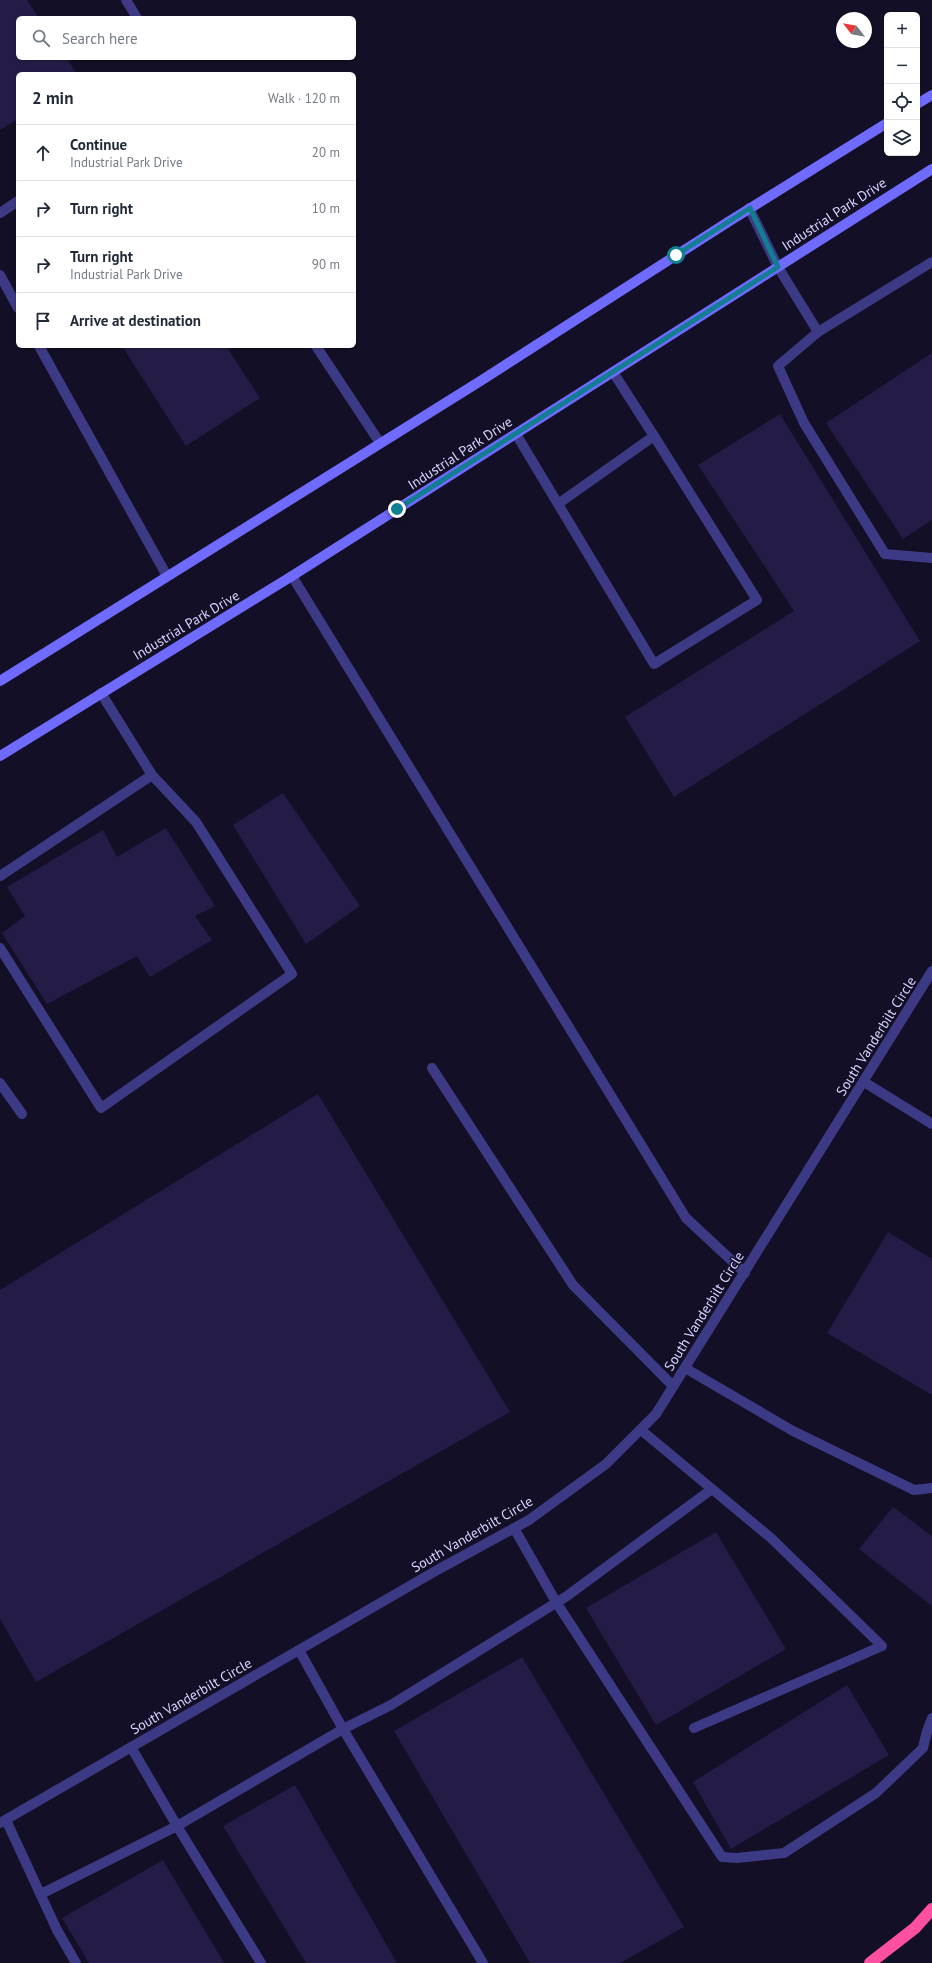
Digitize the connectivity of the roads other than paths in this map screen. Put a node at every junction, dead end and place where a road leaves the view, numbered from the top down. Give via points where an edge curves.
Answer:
1 (126, 0) edge
2 (136, 16) edge
3 (932, 95) edge
4 (920, 102) edge
5 (884, 125) edge
6 (932, 169) edge
7 (16, 202) edge
8 (750, 208) junction
9 (0, 213) edge
10 (932, 262) edge
11 (778, 267) junction
12 (0, 275) edge
13 (16, 304) edge
14 (818, 332) junction
15 (40, 348) edge
16 (317, 348) edge
17 (613, 372) junction
18 (516, 434) junction
19 (654, 436) junction
20 (380, 443) junction
21 (558, 504) junction
22 (932, 558) edge
23 (167, 576) junction
24 (292, 576) junction
25 (0, 680) edge
26 (102, 693) junction
27 (0, 756) edge
28 (152, 776) junction
29 (0, 876) edge
30 (0, 948) edge
31 (932, 971) edge
32 (432, 1068) dead end
33 (864, 1082) junction
34 (0, 1083) edge
35 (22, 1114) dead end
36 (932, 1124) edge
37 (745, 1273) junction
38 (685, 1368) junction
39 (673, 1386) junction
40 (640, 1430) junction
41 (932, 1488) edge
42 (712, 1489) junction
43 (514, 1528) junction
44 (556, 1602) junction
45 (299, 1650) junction
46 (932, 1718) edge
47 (694, 1728) dead end
48 (343, 1729) junction
49 (131, 1747) junction
50 (3, 1821) edge
51 (177, 1826) junction
52 (41, 1894) junction
53 (932, 1909) edge
54 (76, 1963) edge
55 (261, 1963) edge
56 (483, 1963) edge
57 (870, 1963) edge

1 - 2 street
3 - 4 street
5 - 8 street
6 - 11 street, Industrial Park Drive
7 - 9 street
8 - 11 street
8 - 20 street
10 - 14 street
11 - 14 street
11 - 17 street, Industrial Park Drive
12 - 13 street
14 - 22 street via 778,366 804,423 886,554
15 - 23 street
16 - 20 street
17 - 18 street, Industrial Park Drive
17 - 19 street
18 - 21 street
18 - 24 street, Industrial Park Drive
19 - 21 street
19 - 21 street via 757,600 654,664
20 - 23 street
23 - 25 street
24 - 26 street, Industrial Park Drive
24 - 37 street via 686,1218
26 - 27 street, Industrial Park Drive
26 - 28 street
28 - 29 street
28 - 30 street via 196,822 292,974 101,1108
31 - 33 street, South Vanderbilt Circle
32 - 39 street via 573,1285
33 - 36 street
33 - 37 street, South Vanderbilt Circle
34 - 35 street
37 - 38 street, South Vanderbilt Circle
38 - 39 street, South Vanderbilt Circle
38 - 41 street via 814,1442 914,1490
39 - 40 street, South Vanderbilt Circle via 656,1414
40 - 42 street
40 - 43 street, South Vanderbilt Circle via 606,1464
42 - 44 street
42 - 47 street via 771,1538 882,1646
43 - 44 street
43 - 45 street, South Vanderbilt Circle
44 - 46 street via 722,1857 784,1853 876,1793 923,1748
44 - 48 street via 391,1705
45 - 48 street
45 - 49 street, South Vanderbilt Circle
48 - 51 street
48 - 56 street
49 - 50 street, South Vanderbilt Circle
49 - 51 street
50 - 52 street
51 - 52 street
51 - 55 street
52 - 54 street via 57,1930
53 - 57 highway via 914,1928

